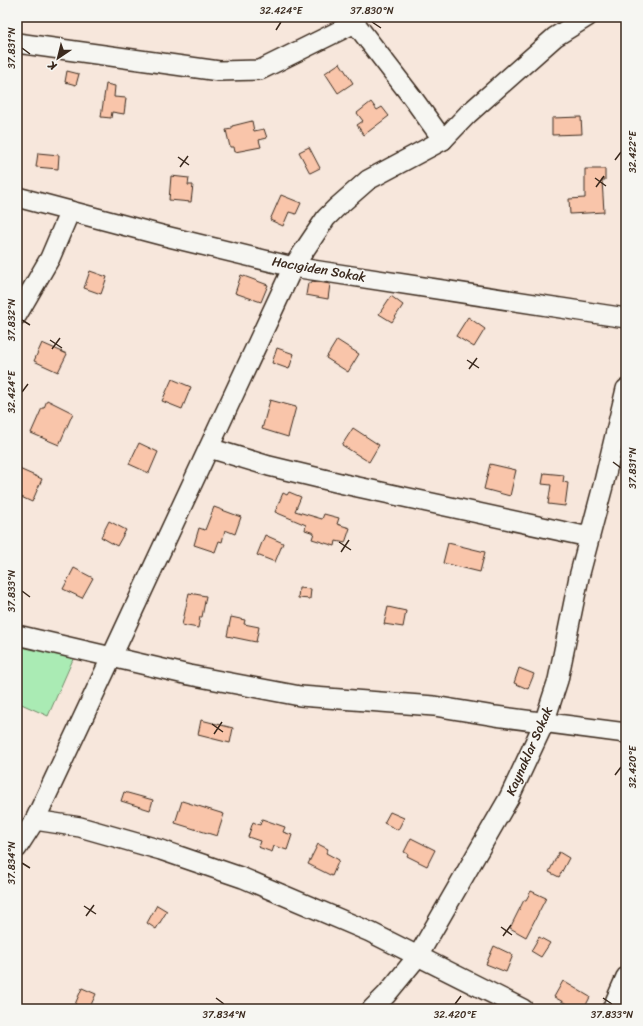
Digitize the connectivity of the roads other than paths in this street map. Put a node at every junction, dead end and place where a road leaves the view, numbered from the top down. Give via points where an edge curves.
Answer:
1 (587, 17) edge
2 (356, 20) edge
3 (17, 43) edge
4 (443, 140) junction
5 (17, 197) edge
6 (70, 211) junction
7 (293, 267) junction
8 (17, 315) edge
9 (626, 318) edge
10 (626, 389) edge
11 (209, 448) junction
12 (589, 537) junction
13 (17, 635) edge
14 (112, 656) junction
15 (544, 723) junction
16 (626, 733) edge
17 (35, 820) junction
18 (17, 848) edge
19 (418, 956) junction
20 (626, 977) edge
21 (372, 1009) edge
22 (523, 1009) edge
23 (612, 1009) edge

1 - 4 street via 555,37 468,114
2 - 3 street via 260,70 219,71
2 - 4 street
4 - 7 street via 368,180 326,218
5 - 6 street, Hacıgiden Sokak
6 - 7 street, Hacıgiden Sokak
6 - 8 street via 50,258
7 - 9 street, Hacıgiden Sokak
7 - 11 street
10 - 12 street, Kaynaklar Sokak
11 - 12 street via 344,484
11 - 14 street
12 - 15 street, Kaynaklar Sokak via 558,680
13 - 14 street
14 - 15 street via 189,675 300,696 434,706
14 - 17 street
15 - 16 street
15 - 19 street, Kaynaklar Sokak via 509,798
17 - 18 street
17 - 19 street via 80,826 243,878 370,932
19 - 21 street, Kaynaklar Sokak
19 - 22 street
20 - 23 street

